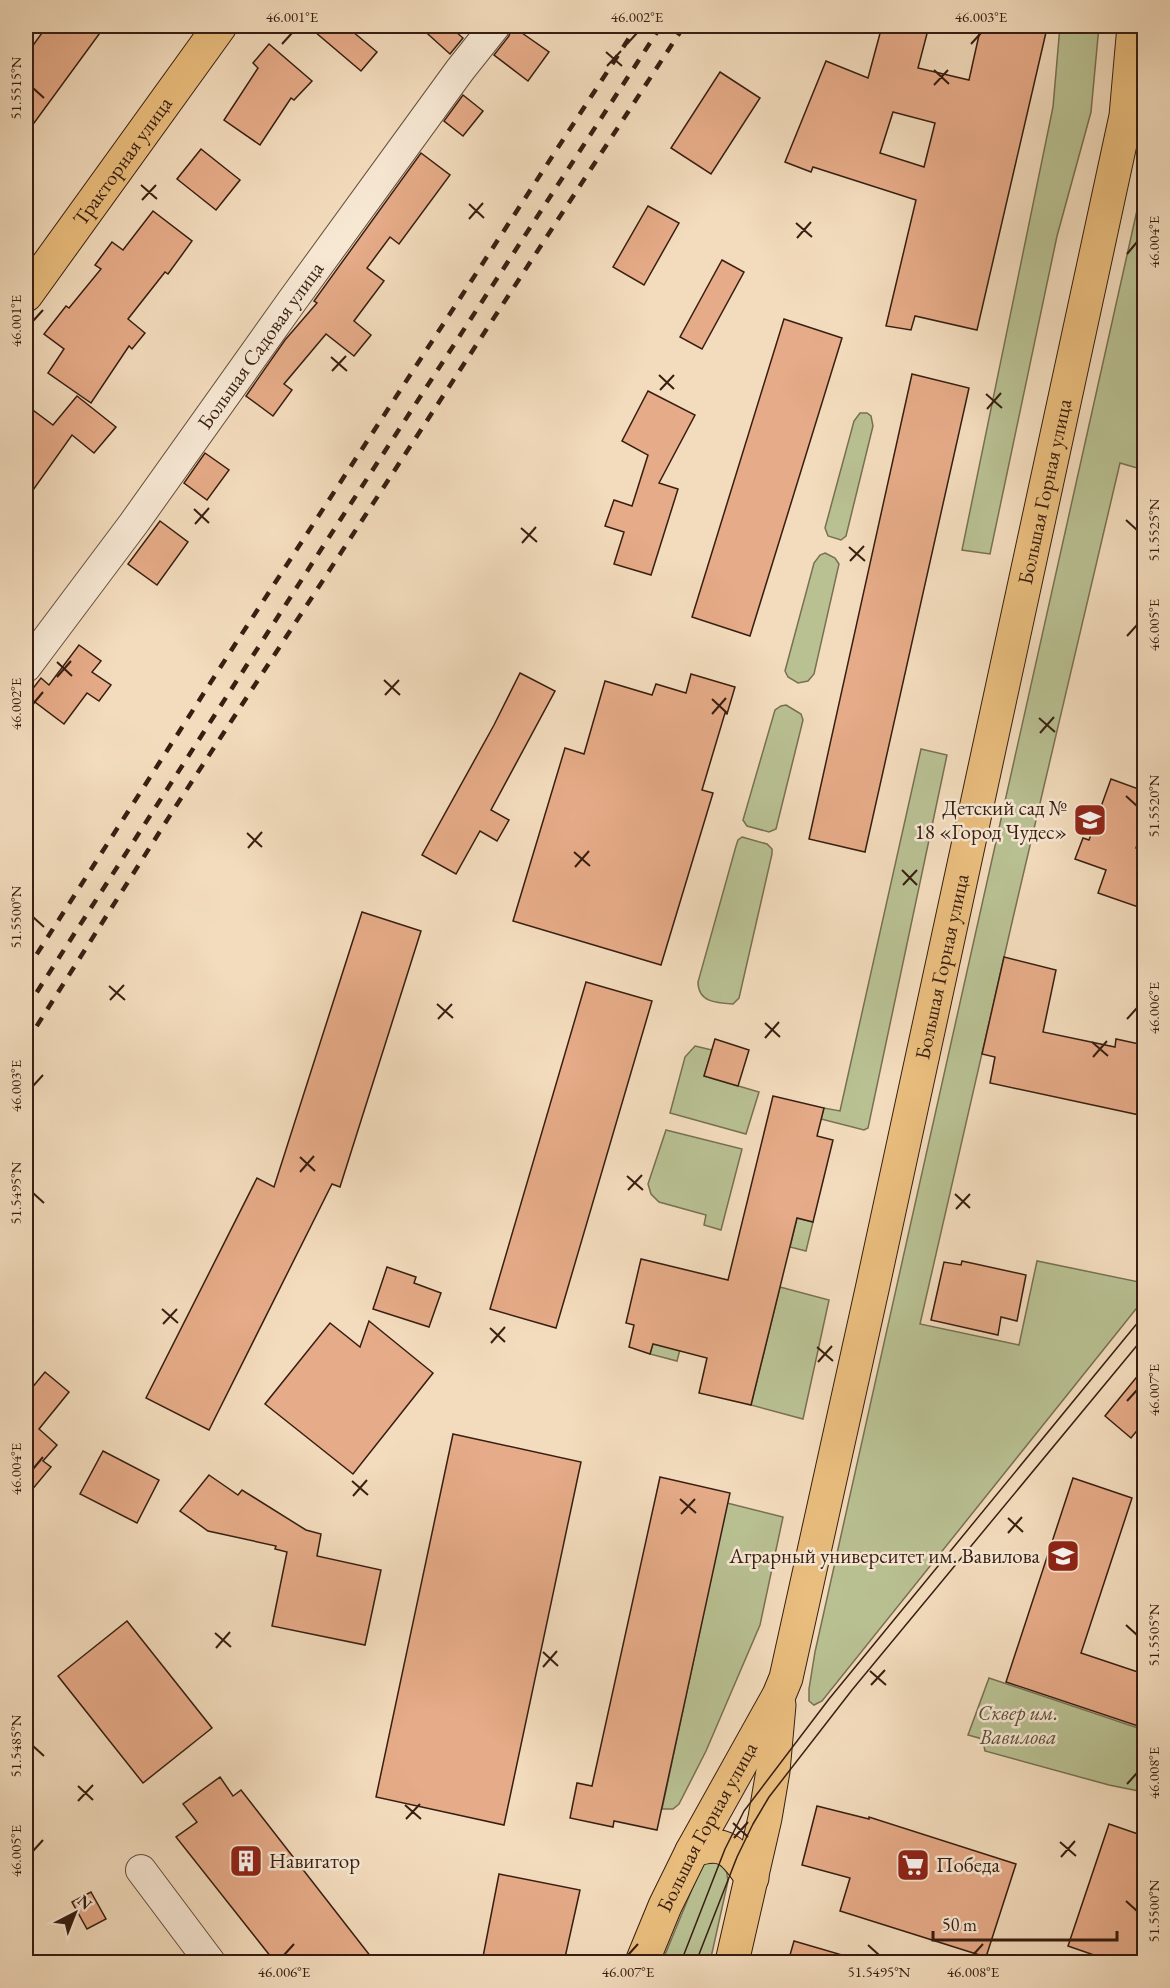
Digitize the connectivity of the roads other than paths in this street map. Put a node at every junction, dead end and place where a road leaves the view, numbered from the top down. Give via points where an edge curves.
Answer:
1 (220, 26) edge
2 (495, 26) edge
3 (1134, 26) edge
4 (1135, 116) edge
5 (26, 295) edge
6 (26, 667) edge
7 (779, 1695) junction
8 (692, 1851) junction
9 (141, 1870) dead end
10 (752, 1878) junction
11 (210, 1962) edge
12 (642, 1962) edge
13 (732, 1962) edge

1 - 5 main road, Тракторная улица
2 - 6 street, Большая Садовая улица via 459,70
3 - 4 main road, Большая Горная улица
4 - 7 main road, Большая Горная улица via 796,1634
7 - 8 main road, Большая Горная улица
7 - 10 main road, Большая Горная улица via 769,1797
8 - 10 main road via 706,1845 725,1849 737,1857
8 - 12 main road, Большая Горная улица
9 - 11 street
10 - 13 main road, Большая Горная улица

